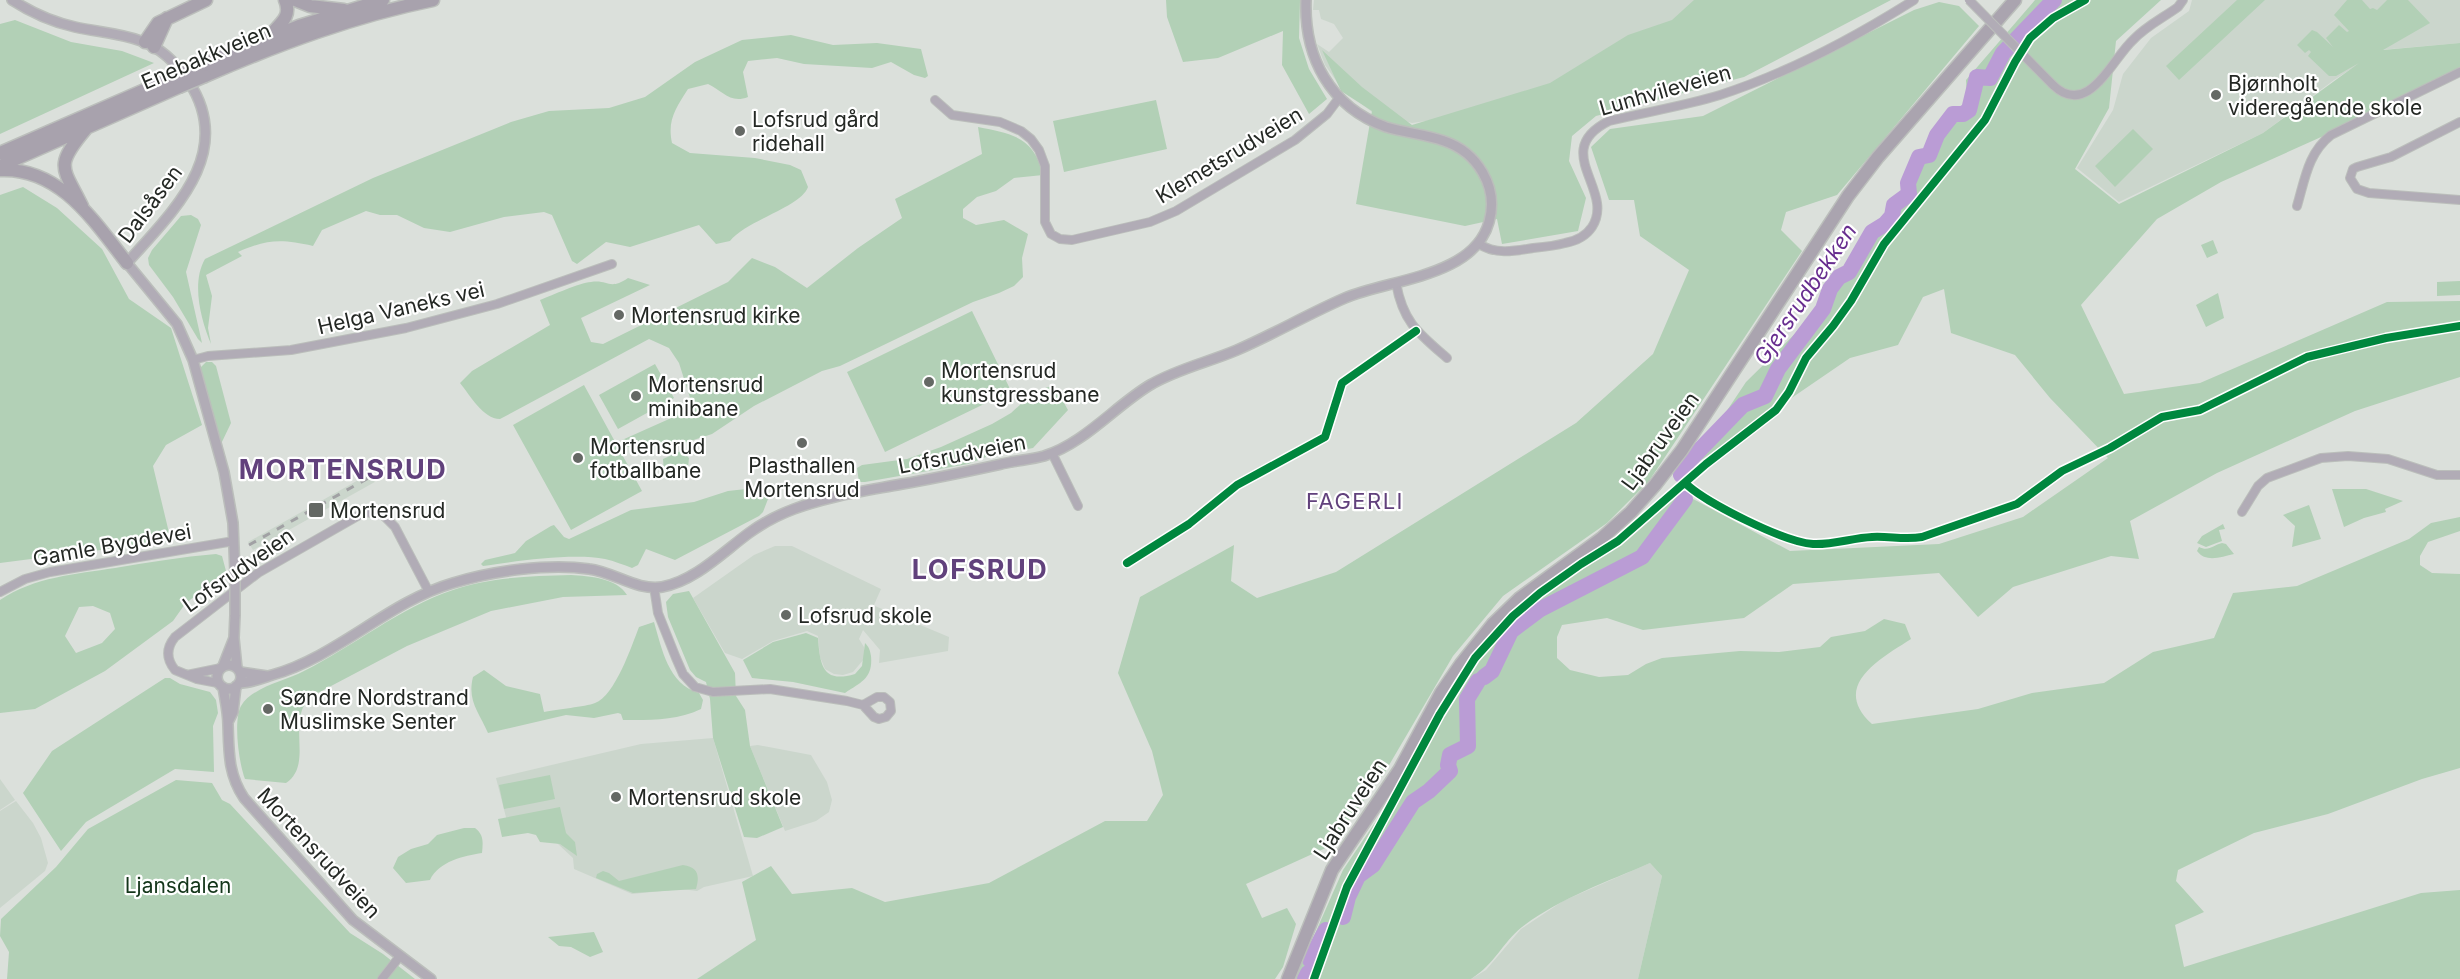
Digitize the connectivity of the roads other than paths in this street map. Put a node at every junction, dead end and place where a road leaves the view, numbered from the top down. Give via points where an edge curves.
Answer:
1 (12, 0) edge
2 (206, 0) edge
3 (285, 0) edge
4 (295, 0) edge
5 (383, 0) edge
6 (433, 0) edge
7 (1306, 0) edge
8 (1914, 0) edge
9 (1969, 0) edge
10 (2024, 0) edge
11 (2183, 0) edge
12 (27, 4) edge
13 (2012, 5) edge
14 (347, 10) junction
15 (267, 38) junction
16 (150, 45) junction
17 (202, 71) junction
18 (2460, 72) edge
19 (176, 82) junction
20 (1339, 98) junction
21 (935, 100) dead end
22 (2460, 122) edge
23 (87, 127) junction
24 (0, 153) edge
25 (0, 168) edge
26 (2460, 200) edge
27 (2297, 206) dead end
28 (84, 210) junction
29 (1479, 244) junction
30 (127, 263) junction
31 (612, 264) dead end
32 (1396, 283) junction
33 (1448, 358) dead end
34 (193, 360) junction
35 (1052, 453) junction
36 (2460, 475) edge
37 (1078, 506) dead end
38 (2242, 512) dead end
39 (234, 541) junction
40 (654, 587) junction
41 (0, 592) edge
42 (429, 592) junction
43 (234, 638) junction
44 (222, 667) junction
45 (238, 670) junction
46 (187, 675) junction
47 (267, 676) junction
48 (221, 685) junction
49 (238, 685) junction
50 (863, 705) dead end
51 (228, 722) junction
52 (400, 956) junction
53 (382, 979) edge
54 (431, 979) edge
55 (1288, 979) edge

1 - 12 street, Dalsåsen
2 - 16 highway via 154,26
3 - 15 highway via 285,20
4 - 14 highway
5 - 14 highway, Enebakkveien
6 - 17 highway, Enebakkveien via 351,21
7 - 20 street via 1306,32 1312,54
8 - 29 street, Lunhvileveien via 1864,30 1760,80 1708,98 1598,126 1588,137 1583,154 1584,170 1598,207 1595,222 1586,234 1566,243 1517,250 1495,251
9 - 11 street, bridge via 2053,86 2072,95 2101,81 2132,40
10 - 13 main road, Ljabruveien
12 - 16 street, Dalsåsen via 65,25
13 - 55 main road, Ljabruveien via 1848,196 1682,450 1655,485 1612,530 1507,610 1461,663 1400,769 1332,870
14 - 15 highway, Enebakkveien
15 - 17 highway, Enebakkveien
16 - 30 street, Dalsåsen via 173,61 193,88 203,119 205,145 191,185
17 - 19 highway, Enebakkveien, bridge
18 - 27 street via 2331,135 2311,160
19 - 23 highway, Enebakkveien
19 - 24 highway, Enebakkveien
20 - 21 street, Klemetsrudveien via 1327,114 1295,140 1176,211 1155,220 1072,240 1055,236 1046,226 1045,165 1031,139 1000,122 952,115
20 - 29 street via 1377,123 1443,140 1474,161 1486,179 1492,199 1488,225
22 - 26 street via 2391,157 2357,166 2350,178 2357,189 2369,193
23 - 25 highway, Enebakkveien
23 - 28 highway via 70,147 64,162 67,179
25 - 28 highway via 44,177
28 - 30 highway
29 - 32 street, Lofsrudveien via 1442,268
30 - 34 street via 177,324
31 - 34 street, Helga Vaneks vei via 477,310 406,328 291,350
32 - 33 street via 1400,304 1410,323
32 - 35 street, Lofsrudveien via 1357,293 1253,343 1162,378
34 - 39 street via 224,472
35 - 37 street
35 - 40 street, Lofsrudveien via 812,503 765,523 676,583
36 - 38 street via 2438,475 2388,459 2321,458 2267,478
39 - 41 street, Gamle Bygdevei via 50,572
39 - 43 street, bridge
40 - 42 street, Lofsrudveien via 641,587 592,569 563,568 483,576
40 - 50 street via 658,613 683,674 695,687 713,692 783,691
42 - 46 street, Lofsrudveien via 391,522 380,512 367,511 264,569 175,637 168,655 172,667
42 - 47 street, Lofsrudveien via 303,664
43 - 44 street
43 - 45 street
44 - 45 street via 232,665
44 - 46 street
44 - 48 street via 217,673
45 - 47 street, Lofsrudveien
45 - 49 street
46 - 48 street, Lofsrudveien
47 - 49 street, Lofsrudveien
48 - 49 street via 228,689
48 - 51 street, Mortensrudveien
49 - 51 street, Mortensrudveien
51 - 52 street, Mortensrudveien via 230,769 244,798 348,915
52 - 53 street
52 - 54 street, Mortensrudveien

